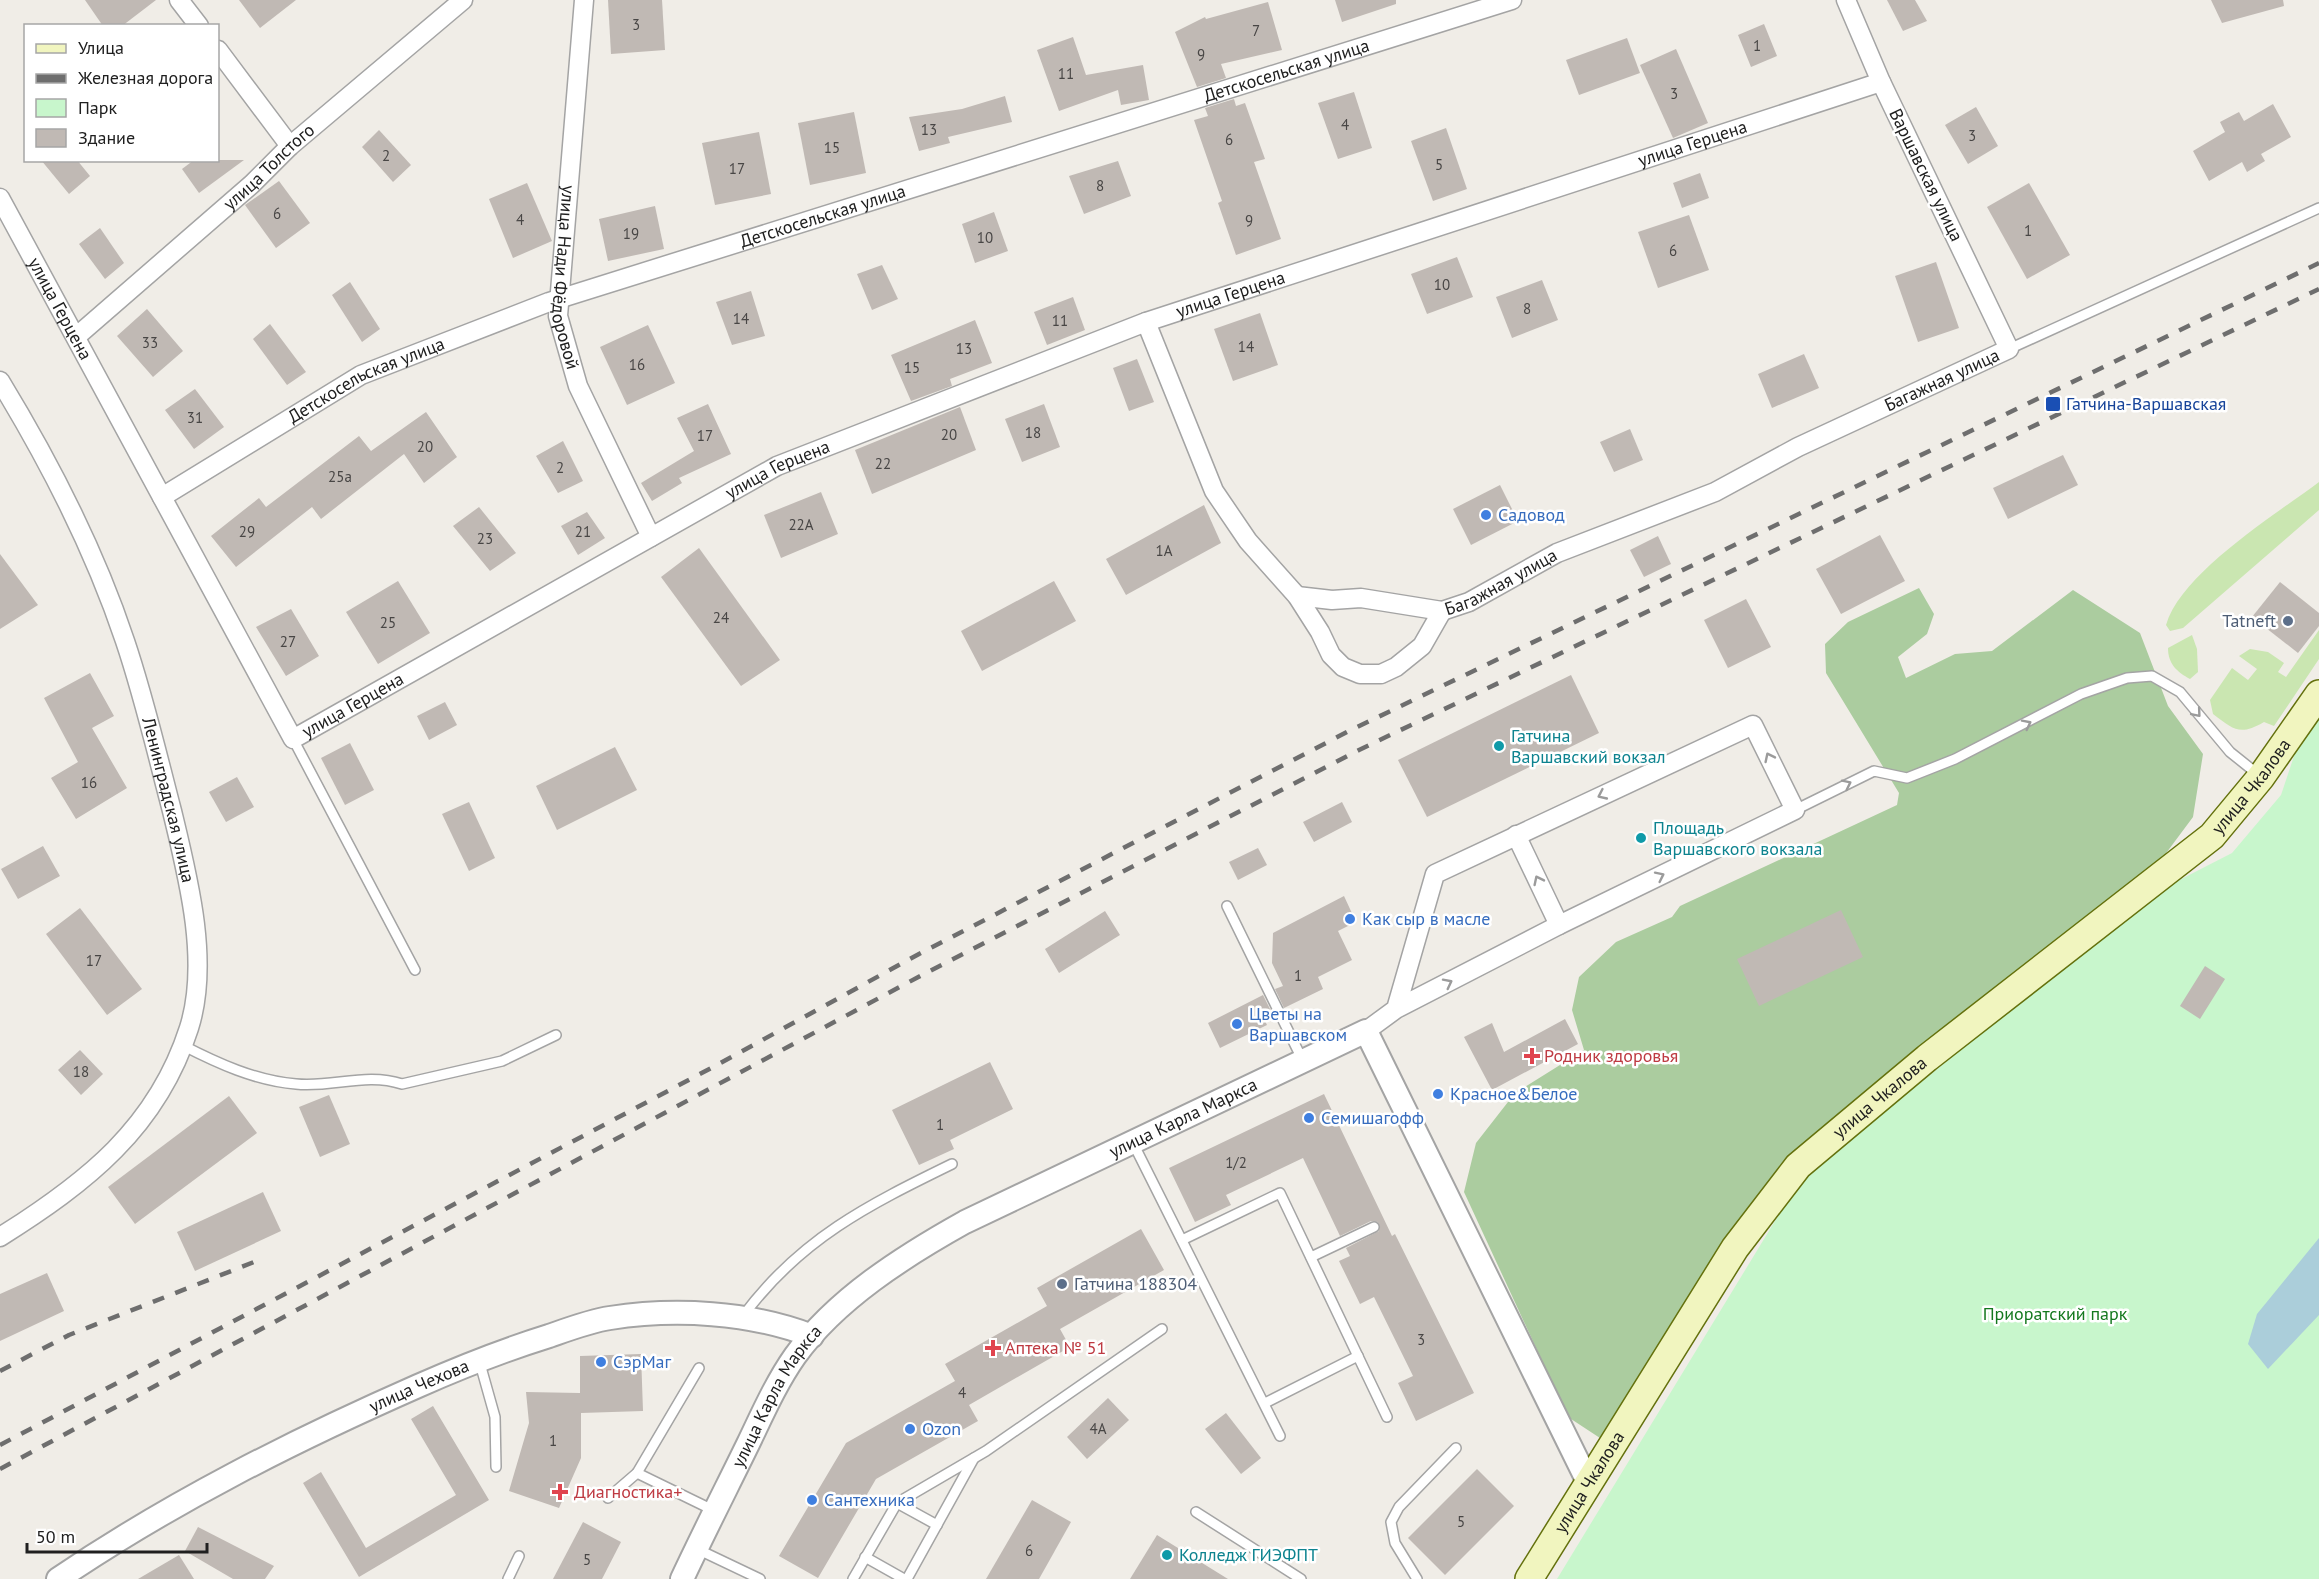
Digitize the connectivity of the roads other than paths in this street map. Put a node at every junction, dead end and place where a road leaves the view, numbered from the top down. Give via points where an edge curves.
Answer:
1 (179, 0) edge
2 (463, 0) edge
3 (584, 0) edge
4 (1512, 0) edge
5 (1846, 0) edge
6 (197, 24) edge
7 (219, 51) edge
8 (1881, 82) junction
9 (290, 146) junction
10 (0, 198) edge
11 (2319, 208) edge
12 (559, 299) junction
13 (1146, 322) junction
14 (77, 336) junction
15 (2009, 349) junction
16 (0, 381) edge
17 (162, 497) junction
18 (651, 537) junction
19 (1297, 596) junction
20 (1332, 600) junction
21 (1442, 611) junction
22 (1320, 632) junction
23 (2319, 694) edge
24 (292, 739) junction
25 (2261, 777) junction
26 (1795, 810) junction
27 (1516, 836) junction
28 (1227, 906) dead end
29 (1559, 925) junction
30 (415, 970) dead end
31 (1396, 1009) junction
32 (1366, 1031) junction
33 (556, 1035) dead end
34 (182, 1045) junction
35 (1303, 1061) junction
36 (1131, 1141) junction
37 (952, 1164) dead end
38 (1374, 1227) dead end
39 (0, 1237) edge
40 (1182, 1240) junction
41 (1311, 1257) junction
42 (742, 1318) junction
43 (1162, 1329) dead end
44 (812, 1336) junction
45 (1358, 1356) junction
46 (478, 1360) junction
47 (699, 1368) dead end
48 (1265, 1403) junction
49 (1387, 1417) dead end
50 (1280, 1436) dead end
51 (1456, 1448) dead end
52 (975, 1457) junction
53 (496, 1467) dead end
54 (637, 1473) junction
55 (1589, 1484) junction
56 (608, 1498) dead end
57 (897, 1503) junction
58 (715, 1511) junction
59 (1196, 1512) dead end
60 (937, 1525) junction
61 (696, 1549) junction
62 (519, 1556) dead end
63 (866, 1557) junction
64 (58, 1579) edge
65 (508, 1579) edge
66 (682, 1579) edge
67 (760, 1579) edge
68 (853, 1579) edge
69 (905, 1579) edge
70 (1301, 1579) edge
71 (1417, 1579) edge
72 (1529, 1579) edge

1 - 6 street
2 - 9 street, улица Толстого
3 - 12 street, улица Нади Фёдоровой
4 - 12 street, Детскосельская улица
5 - 8 street, Варшавская улица
7 - 9 street
8 - 13 street, улица Герцена
8 - 15 street, Варшавская улица
9 - 14 street, улица Толстого via 252,184
10 - 14 street, улица Герцена
11 - 15 lane
12 - 17 street, Детскосельская улица via 361,375
12 - 18 street, улица Нади Фёдоровой via 558,316 578,386
13 - 18 street, улица Герцена via 777,466
13 - 19 street, Багажная улица via 1214,491 1248,541
14 - 17 street, улица Герцена
15 - 21 street, Багажная улица via 1798,447 1715,492 1557,553 1469,602
16 - 34 street, Ленинградская улица via 30,431 86,543 125,640 148,717 185,863 195,933 200,982
17 - 24 street, улица Герцена
18 - 24 street, улица Герцена
19 - 20 street
19 - 22 street, Багажная улица
20 - 21 street via 1361,598
20 - 22 street
21 - 22 street, Багажная улица via 1422,646 1381,674 1360,675 1343,667 1331,655
23 - 25 main road, улица Чкалова
24 - 30 lane
26 -> 25 lane via 1874,771 1907,778 1997,739 2081,694 2127,678 2152,676 2180,692 2230,752
25 - 55 main road, улица Чкалова via 2212,836 1927,1058 1798,1166 1735,1248
26 -> 27 street via 1753,724
29 -> 26 street
29 -> 27 street
27 - 31 street via 1436,874
28 - 35 lane
31 -> 29 street
31 - 32 street
32 - 35 street, улица Карла Маркса
32 - 55 street
33 - 34 lane via 502,1061 402,1084 386,1078 296,1084 219,1064
34 - 39 street, Ленинградская улица via 150,1107 123,1142 90,1175
35 - 36 street, улица Карла Маркса
36 - 40 lane
36 - 44 street, улица Карла Маркса via 933,1240 869,1284
37 - 42 lane via 887,1196 814,1242 767,1284
38 - 41 lane
40 - 41 lane via 1280,1193
40 - 48 lane
41 - 45 lane
42 - 44 street, улица Чехова via 783,1324
42 - 46 street, улица Чехова via 689,1314 608,1318
43 - 52 lane
44 - 58 street, улица Карла Маркса via 780,1380
45 - 48 lane
45 - 49 lane
46 - 53 lane via 495,1417
46 - 64 street, улица Чехова via 260,1459 163,1512
47 - 54 lane
48 - 50 lane
51 - 71 lane via 1399,1507 1391,1522 1395,1543
52 - 57 lane
52 - 60 lane
54 - 56 lane
54 - 58 lane
55 - 72 main road, улица Чкалова
57 - 60 lane
57 - 63 lane
58 - 61 street, улица Карла Маркса
59 - 70 lane
60 - 69 lane
61 - 66 street, улица Карла Маркса
61 - 67 lane
62 - 65 lane
63 - 68 lane
63 - 69 lane

